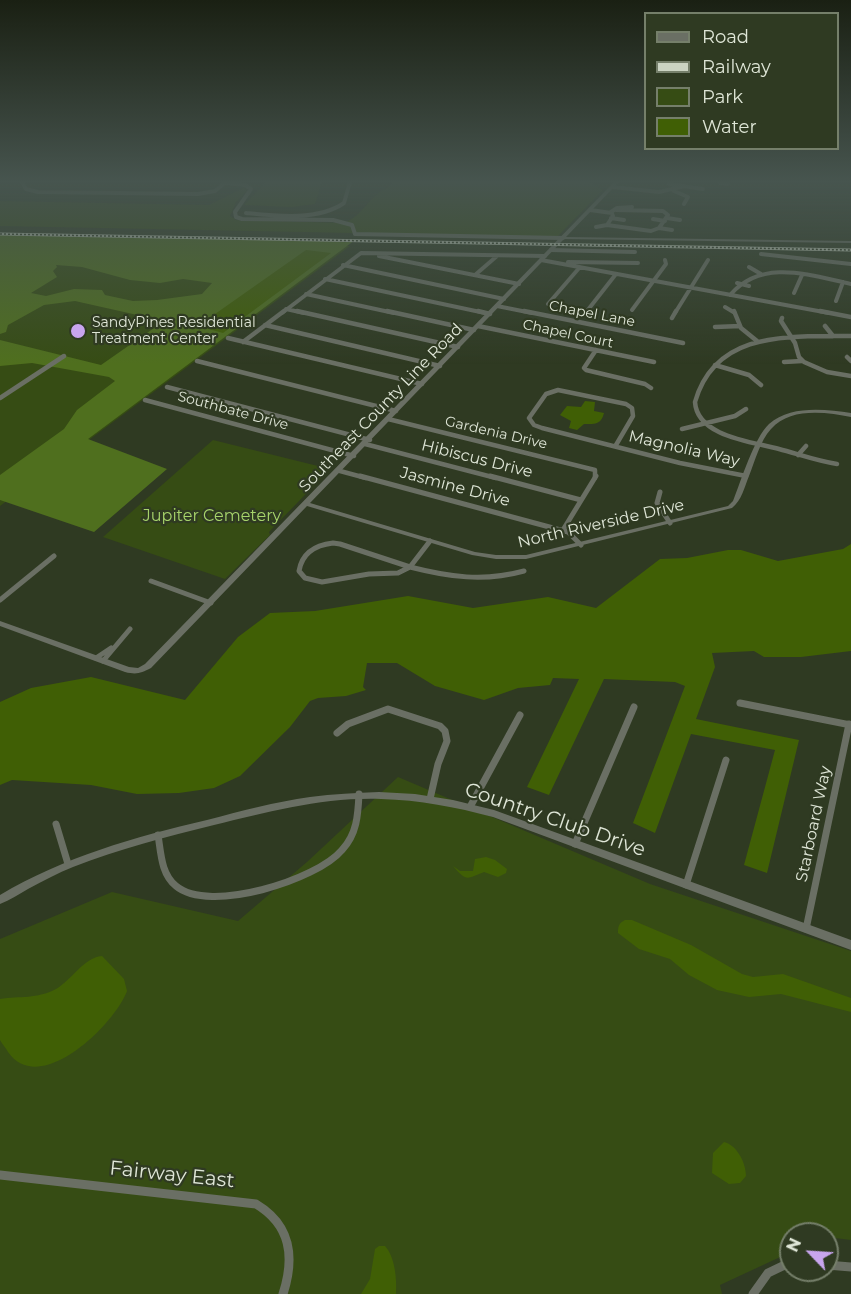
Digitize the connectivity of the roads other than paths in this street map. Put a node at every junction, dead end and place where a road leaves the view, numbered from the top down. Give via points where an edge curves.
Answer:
1 (559, 242) edge
2 (551, 250) junction
3 (635, 252) dead end
4 (363, 253) junction
5 (761, 254) dead end
6 (497, 255) junction
7 (798, 257) dead end
8 (545, 259) junction
9 (665, 260) dead end
10 (708, 260) dead end
11 (808, 260) junction
12 (638, 263) dead end
13 (851, 264) edge
14 (342, 265) junction
15 (580, 267) junction
16 (749, 267) dead end
17 (616, 274) junction
18 (761, 274) junction
19 (802, 275) junction
20 (475, 276) junction
21 (325, 279) junction
22 (653, 281) junction
23 (843, 282) junction
24 (737, 283) junction
25 (519, 284) junction
26 (851, 284) edge
27 (749, 286) dead end
28 (691, 288) junction
29 (794, 293) dead end
30 (306, 294) junction
31 (730, 295) junction
32 (504, 299) junction
33 (836, 301) dead end
34 (548, 304) dead end
35 (497, 306) junction
36 (725, 307) dead end
37 (286, 309) junction
38 (632, 310) dead end
39 (587, 311) dead end
40 (489, 314) junction
41 (851, 317) edge
42 (672, 318) dead end
43 (782, 318) dead end
44 (265, 325) junction
45 (740, 326) junction
46 (825, 326) dead end
47 (714, 327) dead end
48 (476, 328) junction
49 (833, 336) junction
50 (851, 336) edge
51 (792, 337) junction
52 (228, 338) dead end
53 (757, 341) junction
54 (243, 342) junction
55 (682, 343) dead end
56 (458, 347) junction
57 (596, 350) junction
58 (64, 356) dead end
59 (197, 361) dead end
60 (802, 361) junction
61 (654, 362) dead end
62 (784, 362) dead end
63 (715, 365) junction
64 (440, 366) junction
65 (851, 376) edge
66 (422, 384) junction
67 (761, 385) dead end
68 (167, 387) dead end
69 (651, 388) dead end
70 (0, 398) edge
71 (145, 399) dead end
72 (746, 409) dead end
73 (396, 411) junction
74 (851, 415) edge
75 (388, 419) junction
76 (706, 423) junction
77 (682, 429) dead end
78 (368, 442) junction
79 (760, 444) junction
80 (616, 445) junction
81 (806, 446) dead end
82 (355, 455) junction
83 (798, 455) junction
84 (837, 465) dead end
85 (340, 471) junction
86 (746, 476) junction
87 (660, 492) dead end
88 (581, 500) junction
89 (307, 504) junction
90 (670, 523) junction
91 (563, 530) junction
92 (430, 541) junction
93 (581, 544) junction
94 (54, 556) dead end
95 (410, 566) junction
96 (524, 571) dead end
97 (151, 581) dead end
98 (0, 600) edge
99 (213, 601) junction
100 (0, 623) edge
101 (130, 629) dead end
102 (99, 660) junction
103 (740, 703) dead end
104 (633, 707) dead end
105 (520, 715) dead end
106 (850, 724) edge
107 (337, 733) dead end
108 (726, 760) dead end
109 (359, 794) junction
110 (430, 799) junction
111 (471, 807) junction
112 (56, 824) dead end
113 (158, 835) junction
114 (575, 844) junction
115 (68, 864) junction
116 (686, 885) junction
117 (0, 900) edge
118 (806, 929) junction
119 (851, 945) edge
120 (0, 1175) edge
121 (779, 1265) edge
122 (283, 1294) edge
123 (753, 1294) edge

1 - 2 street, Southeast County Line Road
2 - 3 street
2 - 8 street, Southeast County Line Road
4 - 6 street
4 - 14 street
4 - 20 street
5 - 11 street
6 - 8 street
6 - 20 street
7 - 11 street
8 - 12 street
8 - 15 street
8 - 25 street, Southeast County Line Road
9 - 22 street
10 - 28 street
11 - 13 street
14 - 21 street
14 - 32 street
15 - 17 street
15 - 34 street
16 - 18 street
17 - 22 street
17 - 39 street
18 - 19 street
18 - 24 street
19 - 23 street
19 - 29 street
20 - 25 street
21 - 30 street
21 - 40 street
22 - 28 street
22 - 38 street
23 - 26 street
23 - 33 street
24 - 27 street
24 - 31 street
25 - 32 street, Southeast County Line Road
28 - 31 street
28 - 42 street
30 - 37 street
30 - 48 street, Chapel Court
31 - 41 street
32 - 35 street, Southeast County Line Road
35 - 40 street, Southeast County Line Road
35 - 55 street, Chapel Lane
36 - 45 street via 735,312
37 - 44 street
37 - 56 street
40 - 48 street, Southeast County Line Road
43 - 51 street
44 - 54 street
44 - 64 street
45 - 47 street
45 - 53 street
46 - 49 street
48 - 56 street, Southeast County Line Road
48 - 57 street, Chapel Court
49 - 50 street
49 - 51 street
51 - 53 street
51 - 60 street
52 - 54 street
53 - 63 street via 730,352
54 - 66 street
56 - 64 street, Southeast County Line Road
57 - 61 street, Chapel Court
57 - 69 street via 586,370
58 - 70 street
59 - 73 street
60 - 62 street
60 - 65 street via 819,370
63 - 67 street via 749,375
63 - 76 street via 695,402 697,413
64 - 66 street, Southeast County Line Road
66 - 73 street, Southeast County Line Road
68 - 78 street, Hibiscus Drive
71 - 82 street, Southbate Drive
72 - 76 street
73 - 75 street, Southeast County Line Road
74 - 79 street, North Riverside Drive via 815,412 786,417 768,428
75 - 78 street, Southeast County Line Road
75 - 88 street, Gardenia Drive via 591,467 596,473
76 - 77 street
76 - 79 street via 728,436
78 - 82 street, Southeast County Line Road
78 - 88 street, Hibiscus Drive
79 - 83 street
79 - 86 street, North Riverside Drive
80 - 80 street, Magnolia Way via 542,428 529,418 546,394 558,390 626,404 632,408 633,416
80 - 86 street, Magnolia Way
81 - 83 street
82 - 85 street, Southeast County Line Road
83 - 84 street
85 - 89 street, Southeast County Line Road
85 - 91 street, Jasmine Drive
86 - 90 street, North Riverside Drive via 732,506
87 - 90 street via 657,503
88 - 91 street
89 - 92 street, North Riverside Drive
89 - 99 street, Southeast County Line Road
90 - 93 street, North Riverside Drive
91 - 93 street
92 - 93 street, North Riverside Drive via 474,554 507,558
92 - 95 street
94 - 98 street
95 - 95 street via 404,571 324,582 306,578 298,568 313,549 329,543
95 - 96 street via 479,579
97 - 99 street
99 - 102 street, Southeast County Line Road via 145,669 131,671
100 - 102 street, Southeast County Line Road
101 - 102 street
103 - 106 street
104 - 114 street
105 - 111 street
106 - 118 street, Starboard Way
107 - 110 street via 348,724 388,709 440,726 447,741
108 - 116 street
109 - 110 street, Country Club Drive
109 - 113 street, Country Club Drive via 296,802
109 - 113 street via 355,831 330,862 300,877 225,896 198,896 175,885 163,865
110 - 111 street, Country Club Drive
111 - 114 street, Country Club Drive
112 - 115 street
113 - 115 street, Country Club Drive
114 - 116 street, Country Club Drive
115 - 117 street, Country Club Drive
116 - 118 street, Country Club Drive
118 - 119 street, Country Club Drive
120 - 122 street, Fairway East via 256,1204 273,1215 284,1232 290,1253
121 - 123 street via 759,1282

